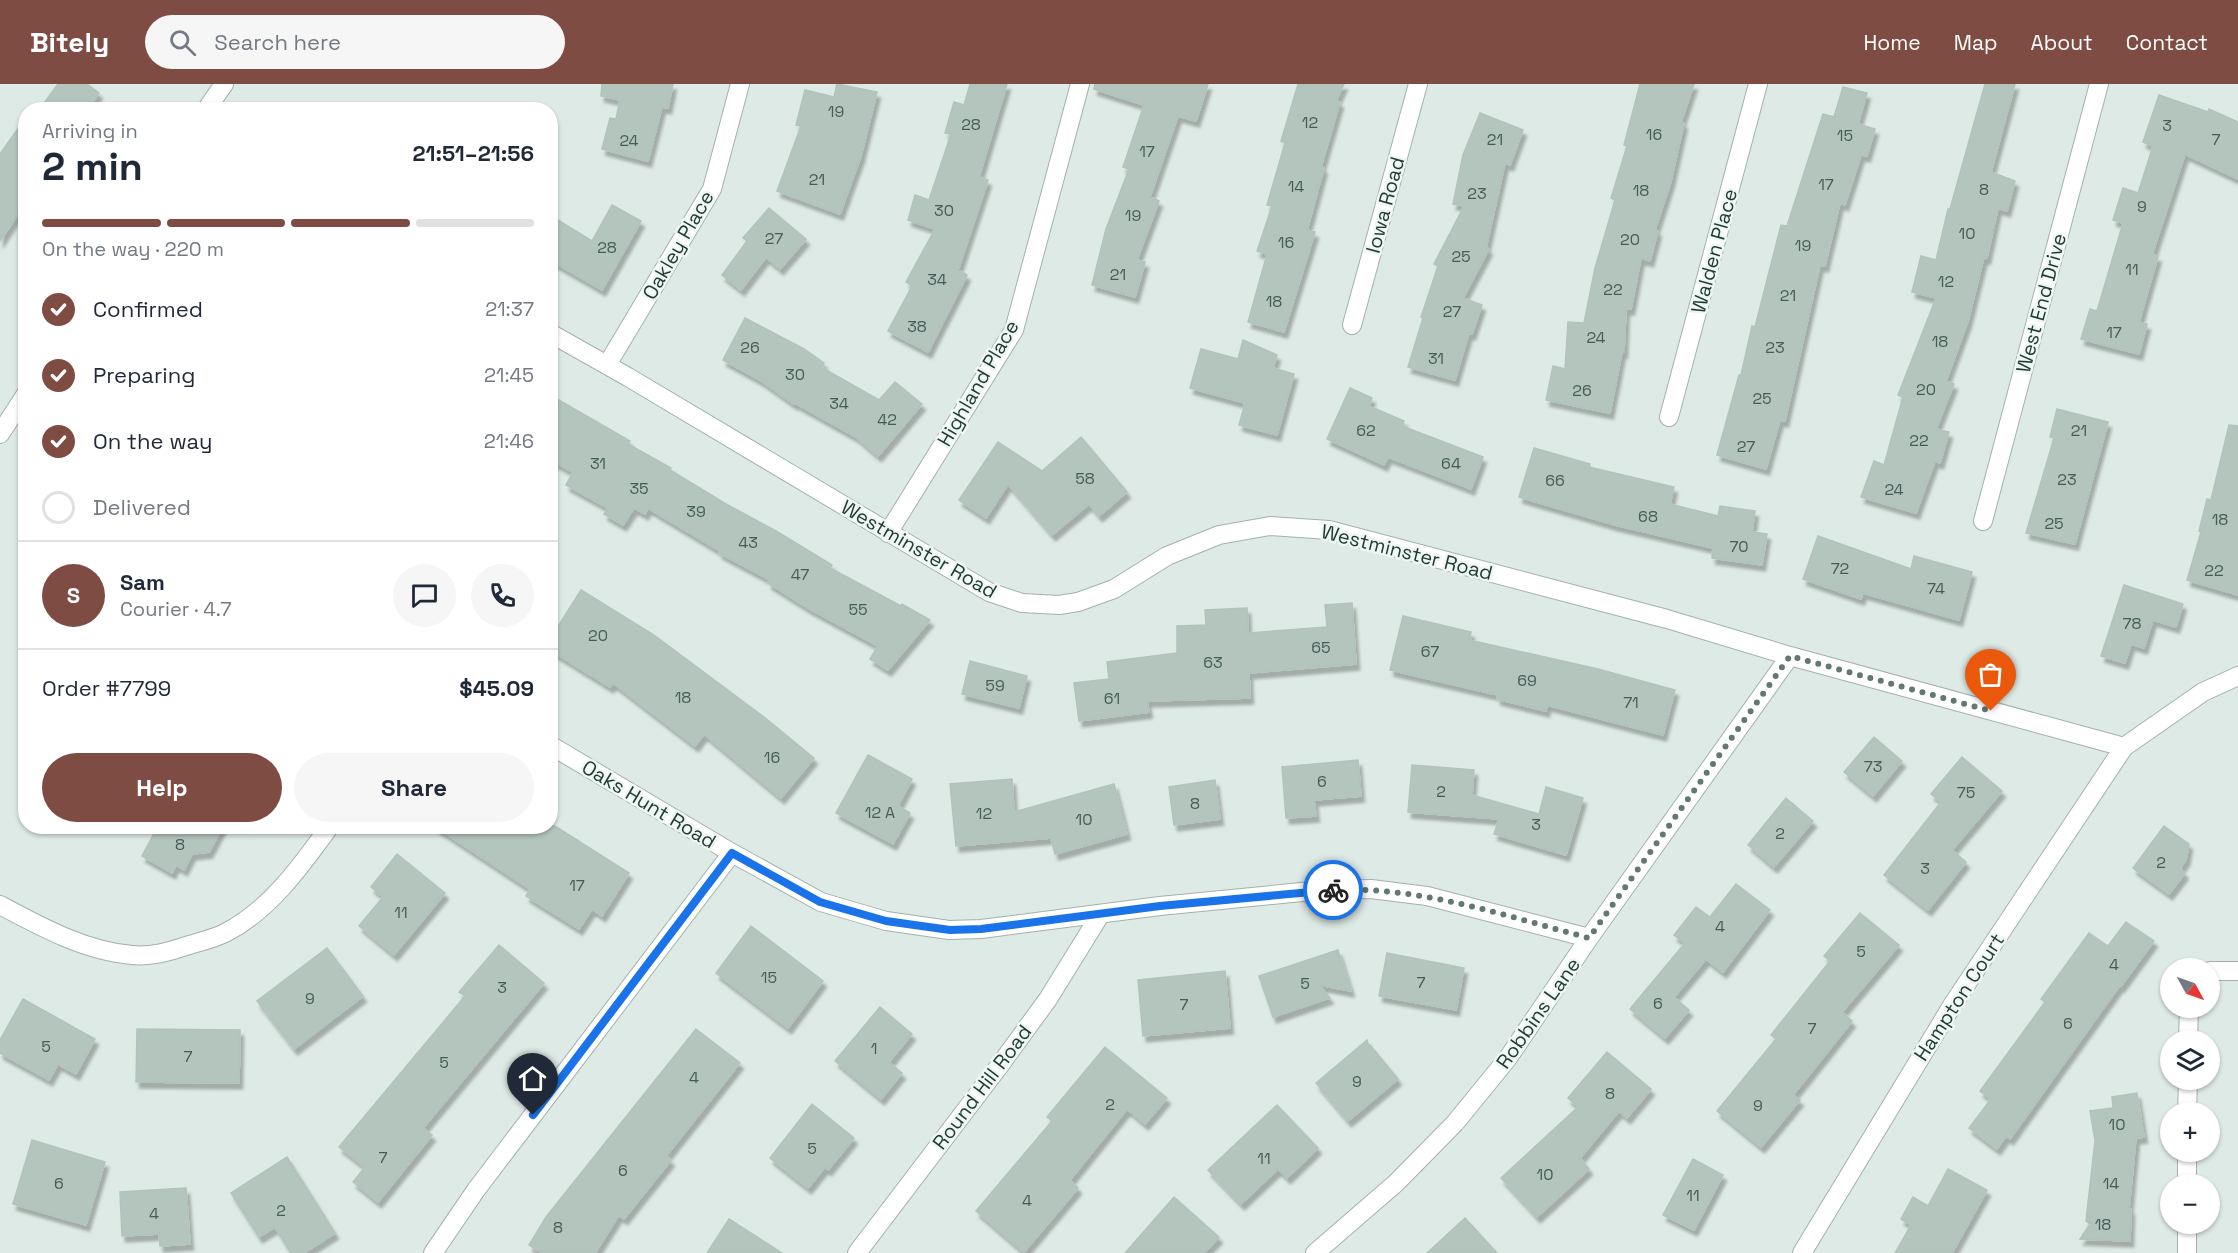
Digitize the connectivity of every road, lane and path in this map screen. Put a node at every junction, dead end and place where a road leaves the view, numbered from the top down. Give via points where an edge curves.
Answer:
1 (224, 84) edge
2 (740, 84) edge
3 (1080, 84) edge
4 (1418, 84) edge
5 (1758, 84) edge
6 (2099, 84) edge
7 (212, 102) edge
8 (1352, 325) dead end
9 (558, 337) edge
10 (607, 364) junction
11 (18, 406) edge
12 (1669, 417) dead end
13 (0, 434) edge
14 (1983, 521) dead end
15 (888, 533) junction
16 (1790, 656) junction
17 (2238, 676) edge
18 (2124, 747) junction
19 (558, 751) edge
20 (324, 834) edge
21 (732, 853) junction
22 (0, 905) edge
23 (1100, 915) junction
24 (1589, 938) junction
25 (2220, 971) edge
26 (2238, 971) edge
27 (2187, 1234) edge
28 (433, 1253) edge
29 (857, 1253) edge
30 (1315, 1253) edge
31 (1802, 1253) edge
32 (2187, 1253) edge

1 - 7 street
2 - 10 street, Oakley Place via 712,189
3 - 15 street, Highland Place via 1014,330
4 - 8 street, Iowa Road
5 - 12 street, Walden Place
6 - 14 street, West End Drive
9 - 10 street, Westminster Road
10 - 15 street, Westminster Road
11 - 13 street
15 - 16 street, Westminster Road via 989,592 1022,603 1059,605 1096,597 1167,556 1219,535 1270,526 1329,530 1667,619
16 - 18 street, Westminster Road
16 - 24 street, Robbins Lane
17 - 18 street via 2203,692
18 - 31 street, Hampton Court via 1953,1004
19 - 21 street, Oaks Hunt Road
20 - 22 street via 265,905 225,933 160,954 134,956 106,951 48,931
21 - 23 street, Oaks Hunt Road via 820,902 886,921 950,930
21 - 28 street via 476,1190
23 - 24 street, Oaks Hunt Road via 1310,891 1371,889 1427,896
23 - 29 street, Round Hill Road via 1048,999
24 - 30 street, Robbins Lane via 1508,1058 1455,1123 1396,1183
25 - 26 street
27 - 32 street

